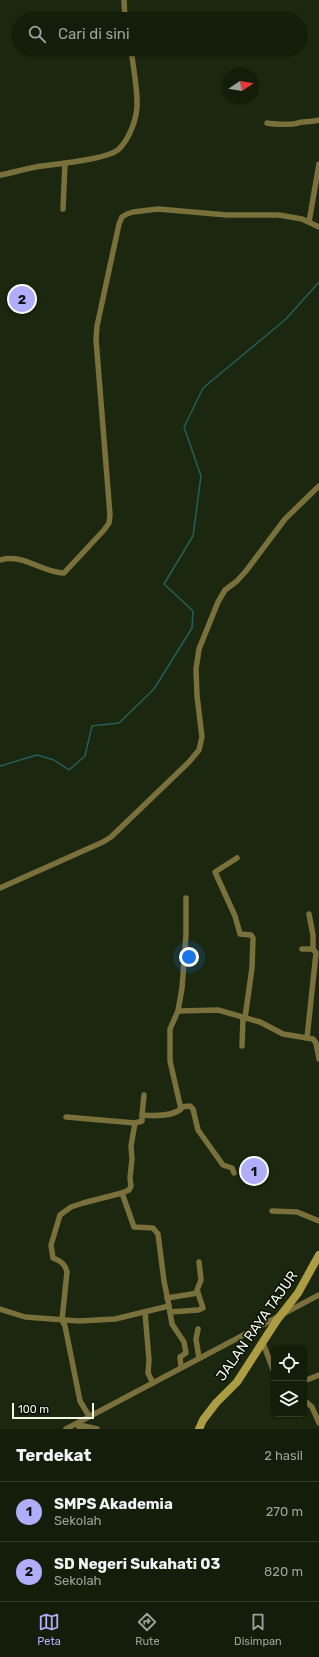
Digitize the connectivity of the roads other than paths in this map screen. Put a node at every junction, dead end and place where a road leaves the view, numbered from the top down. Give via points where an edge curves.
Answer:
1 (124, 0) edge
2 (125, 12) edge
3 (132, 56) edge
4 (319, 120) edge
5 (267, 123) dead end
6 (65, 163) junction
7 (319, 164) edge
8 (0, 175) edge
9 (63, 209) dead end
10 (309, 222) junction
11 (319, 227) edge
12 (319, 486) edge
13 (0, 560) edge
14 (237, 858) dead end
15 (0, 888) edge
16 (186, 898) dead end
17 (308, 914) dead end
18 (302, 949) dead end
19 (313, 949) junction
20 (178, 1012) junction
21 (244, 1018) junction
22 (307, 1038) junction
23 (242, 1046) dead end
24 (319, 1059) edge
25 (144, 1095) dead end
26 (181, 1107) junction
27 (142, 1115) junction
28 (66, 1117) dead end
29 (135, 1123) junction
30 (234, 1173) dead end
31 (122, 1193) junction
32 (272, 1211) dead end
33 (319, 1220) edge
34 (319, 1255) edge
35 (199, 1262) dead end
36 (198, 1293) junction
37 (319, 1295) edge
38 (167, 1298) junction
39 (0, 1309) edge
40 (170, 1309) junction
41 (145, 1312) junction
42 (282, 1314) junction
43 (62, 1320) junction
44 (198, 1329) dead end
45 (263, 1343) junction
46 (199, 1358) junction
47 (271, 1364) edge
48 (181, 1367) junction
49 (319, 1375) edge
50 (307, 1380) edge
51 (153, 1383) junction
52 (307, 1403) edge
53 (89, 1416) junction
54 (319, 1423) edge
55 (79, 1426) edge
56 (66, 1429) edge
57 (97, 1429) edge
58 (199, 1429) edge

1 - 2 street
3 - 6 street via 137,96 126,140 111,154
4 - 5 street via 277,125
6 - 8 street
6 - 9 street
7 - 10 street
10 - 11 street
10 - 13 street via 279,215 227,215 158,209 133,212 122,217 102,301 96,339 109,523 64,573 53,572 20,559
12 - 15 street via 286,519 237,581 225,590 218,602 199,649 196,669 202,737 199,750 111,836 91,848
14 - 21 street via 215,872 235,916 240,934 252,936 252,968
16 - 20 street via 182,988
17 - 19 street
18 - 19 street
19 - 22 street via 316,953 315,969
20 - 21 street via 212,1009
20 - 26 street via 170,1029 170,1061
21 - 22 street via 283,1034
21 - 23 street
22 - 24 street via 316,1040
25 - 27 street
26 - 27 street via 179,1111 161,1116
26 - 30 street via 190,1106 193,1109 198,1130 223,1165 232,1168
27 - 29 street via 142,1121
28 - 29 street
29 - 31 street via 131,1146 131,1186
31 - 38 street via 134,1227 153,1228 158,1234
31 - 43 street via 71,1207 60,1215 51,1245 53,1258 66,1266 67,1272
32 - 33 street via 297,1212
34 - 42 main road, JALAN RAYA TAJUR via 298,1293
35 - 36 street via 201,1280
36 - 38 street
36 - 40 street via 202,1309
37 - 42 street
38 - 40 street
39 - 43 street via 24,1317
40 - 41 street
40 - 48 street via 172,1324 185,1344 186,1353 180,1357
41 - 43 street via 115,1319
41 - 51 street via 148,1373
42 - 45 main road, JALAN RAYA TAJUR
42 - 46 street
43 - 53 street via 80,1401
44 - 46 street via 196,1339
45 - 47 street
45 - 58 main road, JALAN RAYA TAJUR via 237,1382 216,1403
46 - 48 street
48 - 51 street
49 - 50 street
51 - 53 street
52 - 54 street via 315,1411
53 - 55 street
55 - 56 street
55 - 57 street

